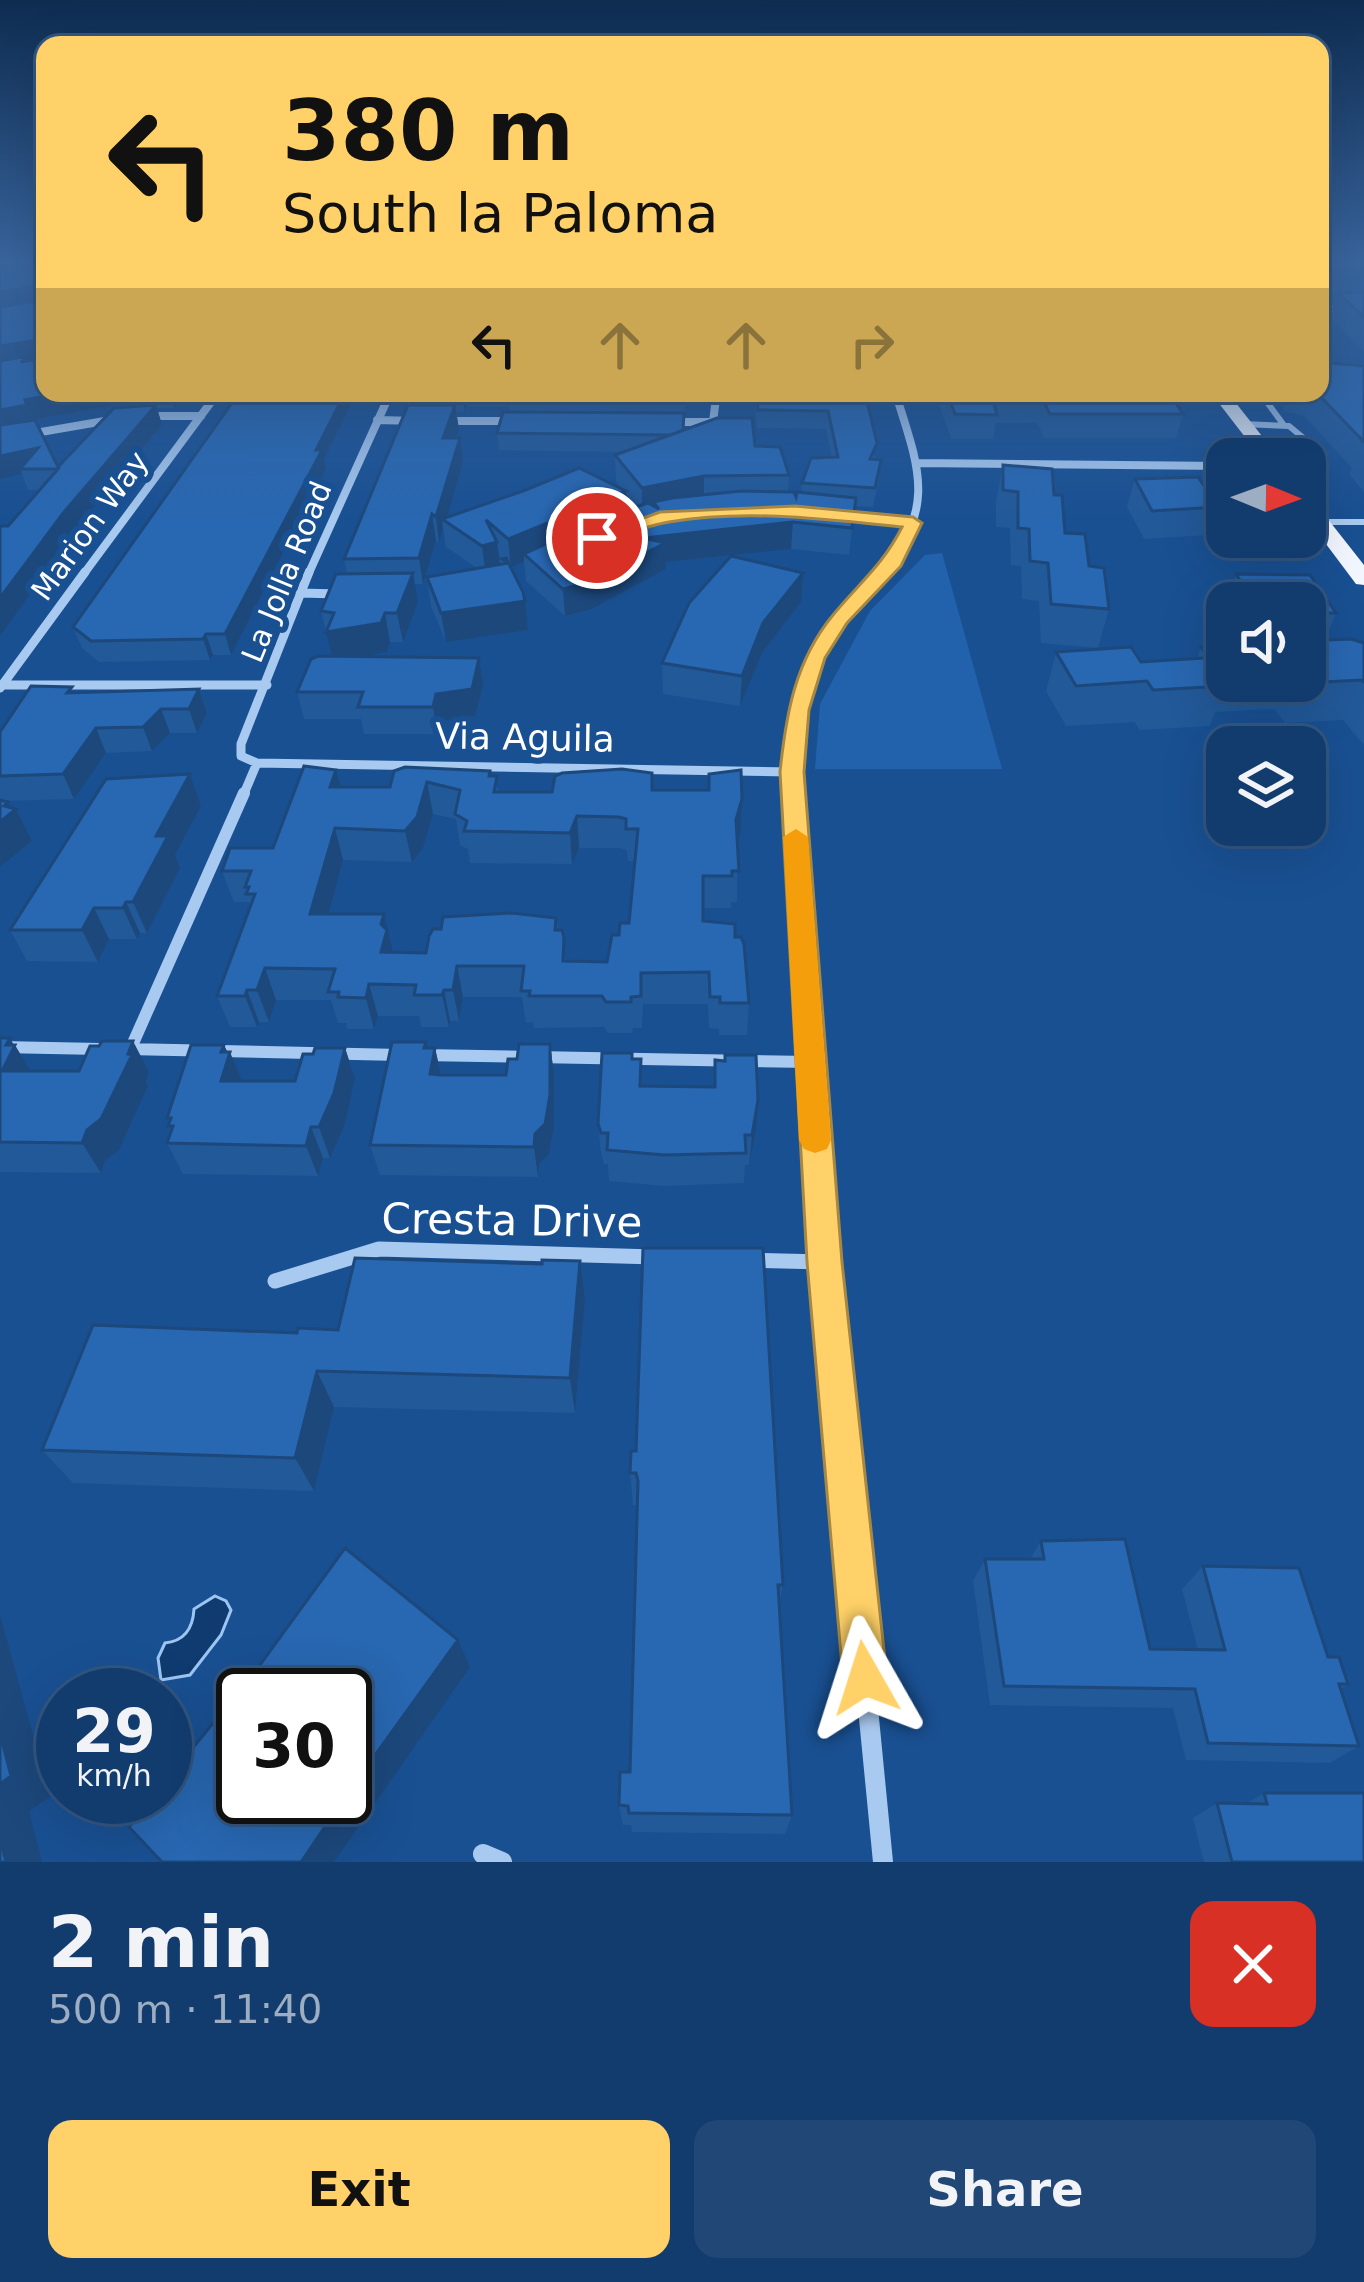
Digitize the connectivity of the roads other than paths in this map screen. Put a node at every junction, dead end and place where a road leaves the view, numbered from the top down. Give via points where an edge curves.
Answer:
1 (211, 402) edge
2 (386, 402) edge
3 (715, 402) edge
4 (898, 402) edge
5 (1227, 402) edge
6 (1267, 402) edge
7 (201, 416) junction
8 (377, 420) junction
9 (518, 421) edge
10 (659, 422) edge
11 (1244, 424) junction
12 (1283, 424) junction
13 (1255, 438) edge
14 (1302, 438) edge
15 (0, 440) edge
16 (916, 463) junction
17 (1206, 466) edge
18 (831, 514) edge
19 (1326, 522) edge
20 (1364, 522) edge
21 (913, 523) junction
22 (1326, 531) edge
23 (1364, 579) edge
24 (300, 593) junction
25 (348, 594) edge
26 (267, 685) junction
27 (1, 686) edge
28 (257, 763) junction
29 (792, 772) junction
30 (0, 1047) edge
31 (130, 1049) junction
32 (809, 1062) junction
33 (683, 1258) edge
34 (730, 1259) edge
35 (824, 1262) junction
36 (275, 1281) dead end
37 (883, 1862) edge

1 - 7 street, Marion Way
2 - 8 street, La Jolla Road
3 - 10 street via 713,422
4 - 16 street
5 - 11 main road
6 - 12 lane
7 - 15 street via 118,419
7 - 27 street, Marion Way
8 - 9 street
8 - 24 street, La Jolla Road
11 - 12 lane
11 - 13 main road
12 - 14 lane
16 - 17 street
16 - 21 street via 921,487
18 - 21 street
19 - 20 lane
21 - 29 street via 894,562 814,658
22 - 23 main road
24 - 25 street
24 - 26 street, La Jolla Road
26 - 27 street
26 - 28 street, La Jolla Road via 241,744 241,756
28 - 29 street, Via Aguila
28 - 31 street
29 - 32 street
30 - 31 street
31 - 32 street
32 - 35 street
33 - 36 street, Cresta Drive via 379,1249
34 - 35 street
35 - 37 street

